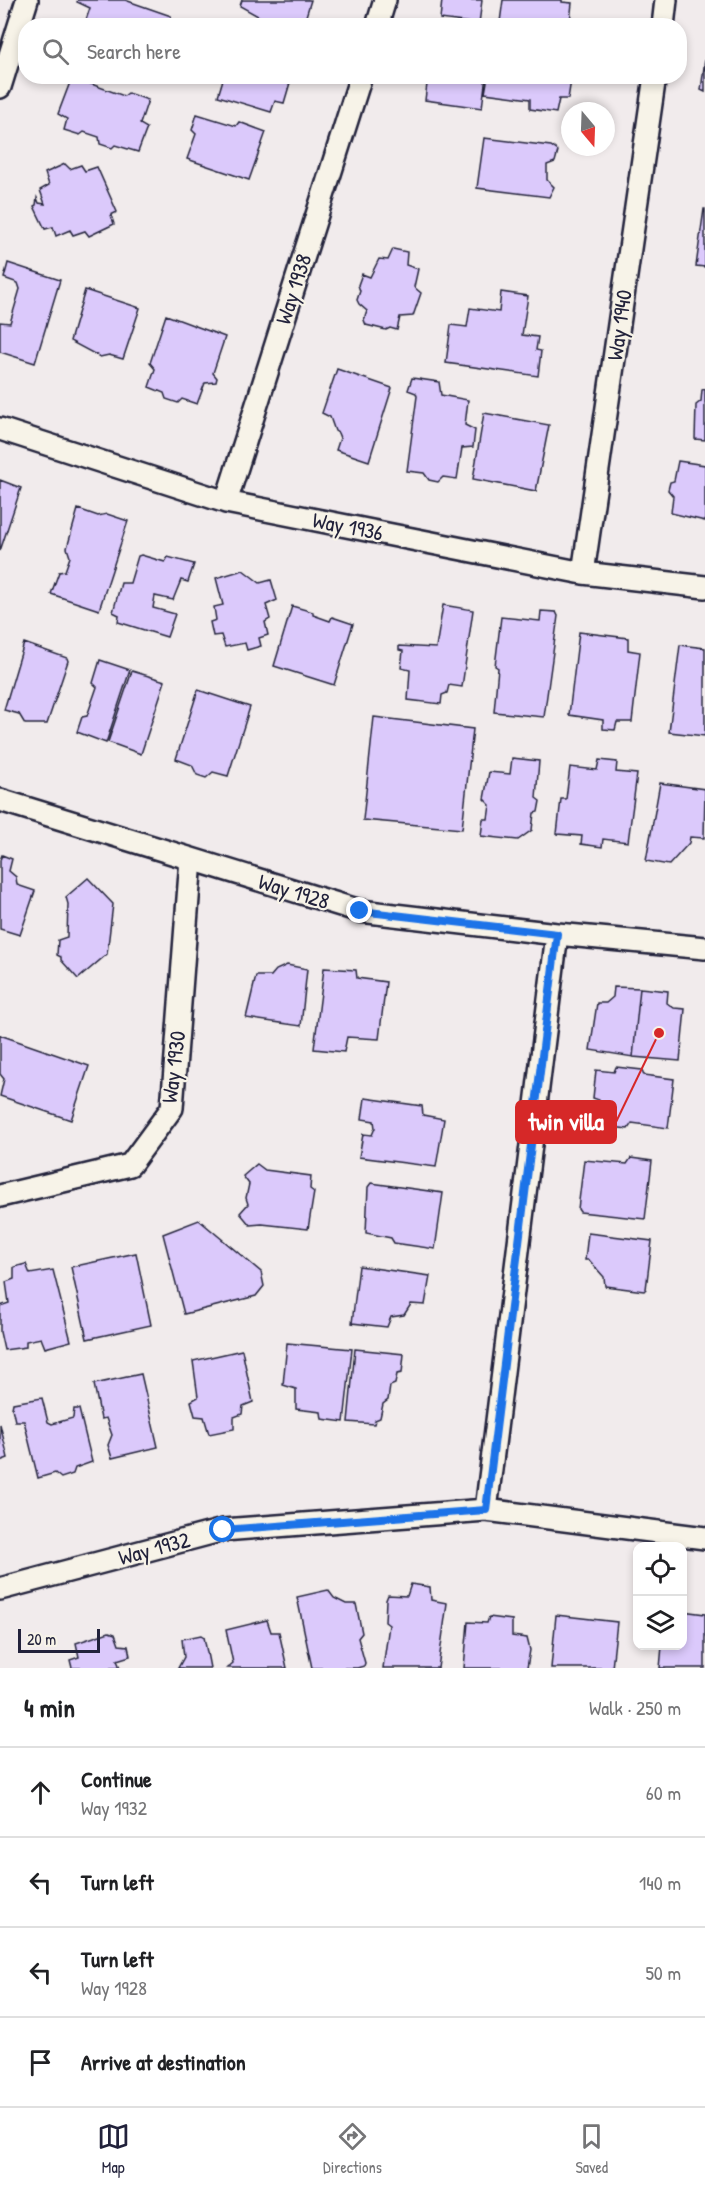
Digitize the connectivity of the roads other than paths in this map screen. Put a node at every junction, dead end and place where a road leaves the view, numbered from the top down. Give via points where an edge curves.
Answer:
1 (27, 0) edge
2 (385, 0) edge
3 (666, 0) edge
4 (21, 18) edge
5 (379, 18) edge
6 (664, 18) edge
7 (18, 29) edge
8 (358, 84) edge
9 (654, 84) edge
10 (0, 87) edge
11 (0, 429) edge
12 (226, 502) junction
13 (583, 573) junction
14 (705, 587) edge
15 (0, 800) edge
16 (191, 859) junction
17 (557, 934) junction
18 (705, 948) edge
19 (0, 1196) edge
20 (486, 1510) junction
21 (705, 1538) edge
22 (0, 1589) edge

1 - 4 street
2 - 5 street
3 - 6 street
7 - 10 street
8 - 12 street, Way 1938
9 - 13 street, Way 1940
11 - 12 street, Way 1936
12 - 13 street, Way 1936
13 - 14 street, Way 1936
15 - 16 street, Way 1928
16 - 17 street, Way 1928 via 360,911
16 - 19 street, Way 1930 via 172,1108 130,1165
17 - 18 street, Way 1928
17 - 20 street
20 - 21 street, Way 1932
20 - 22 street, Way 1932 via 223,1530

